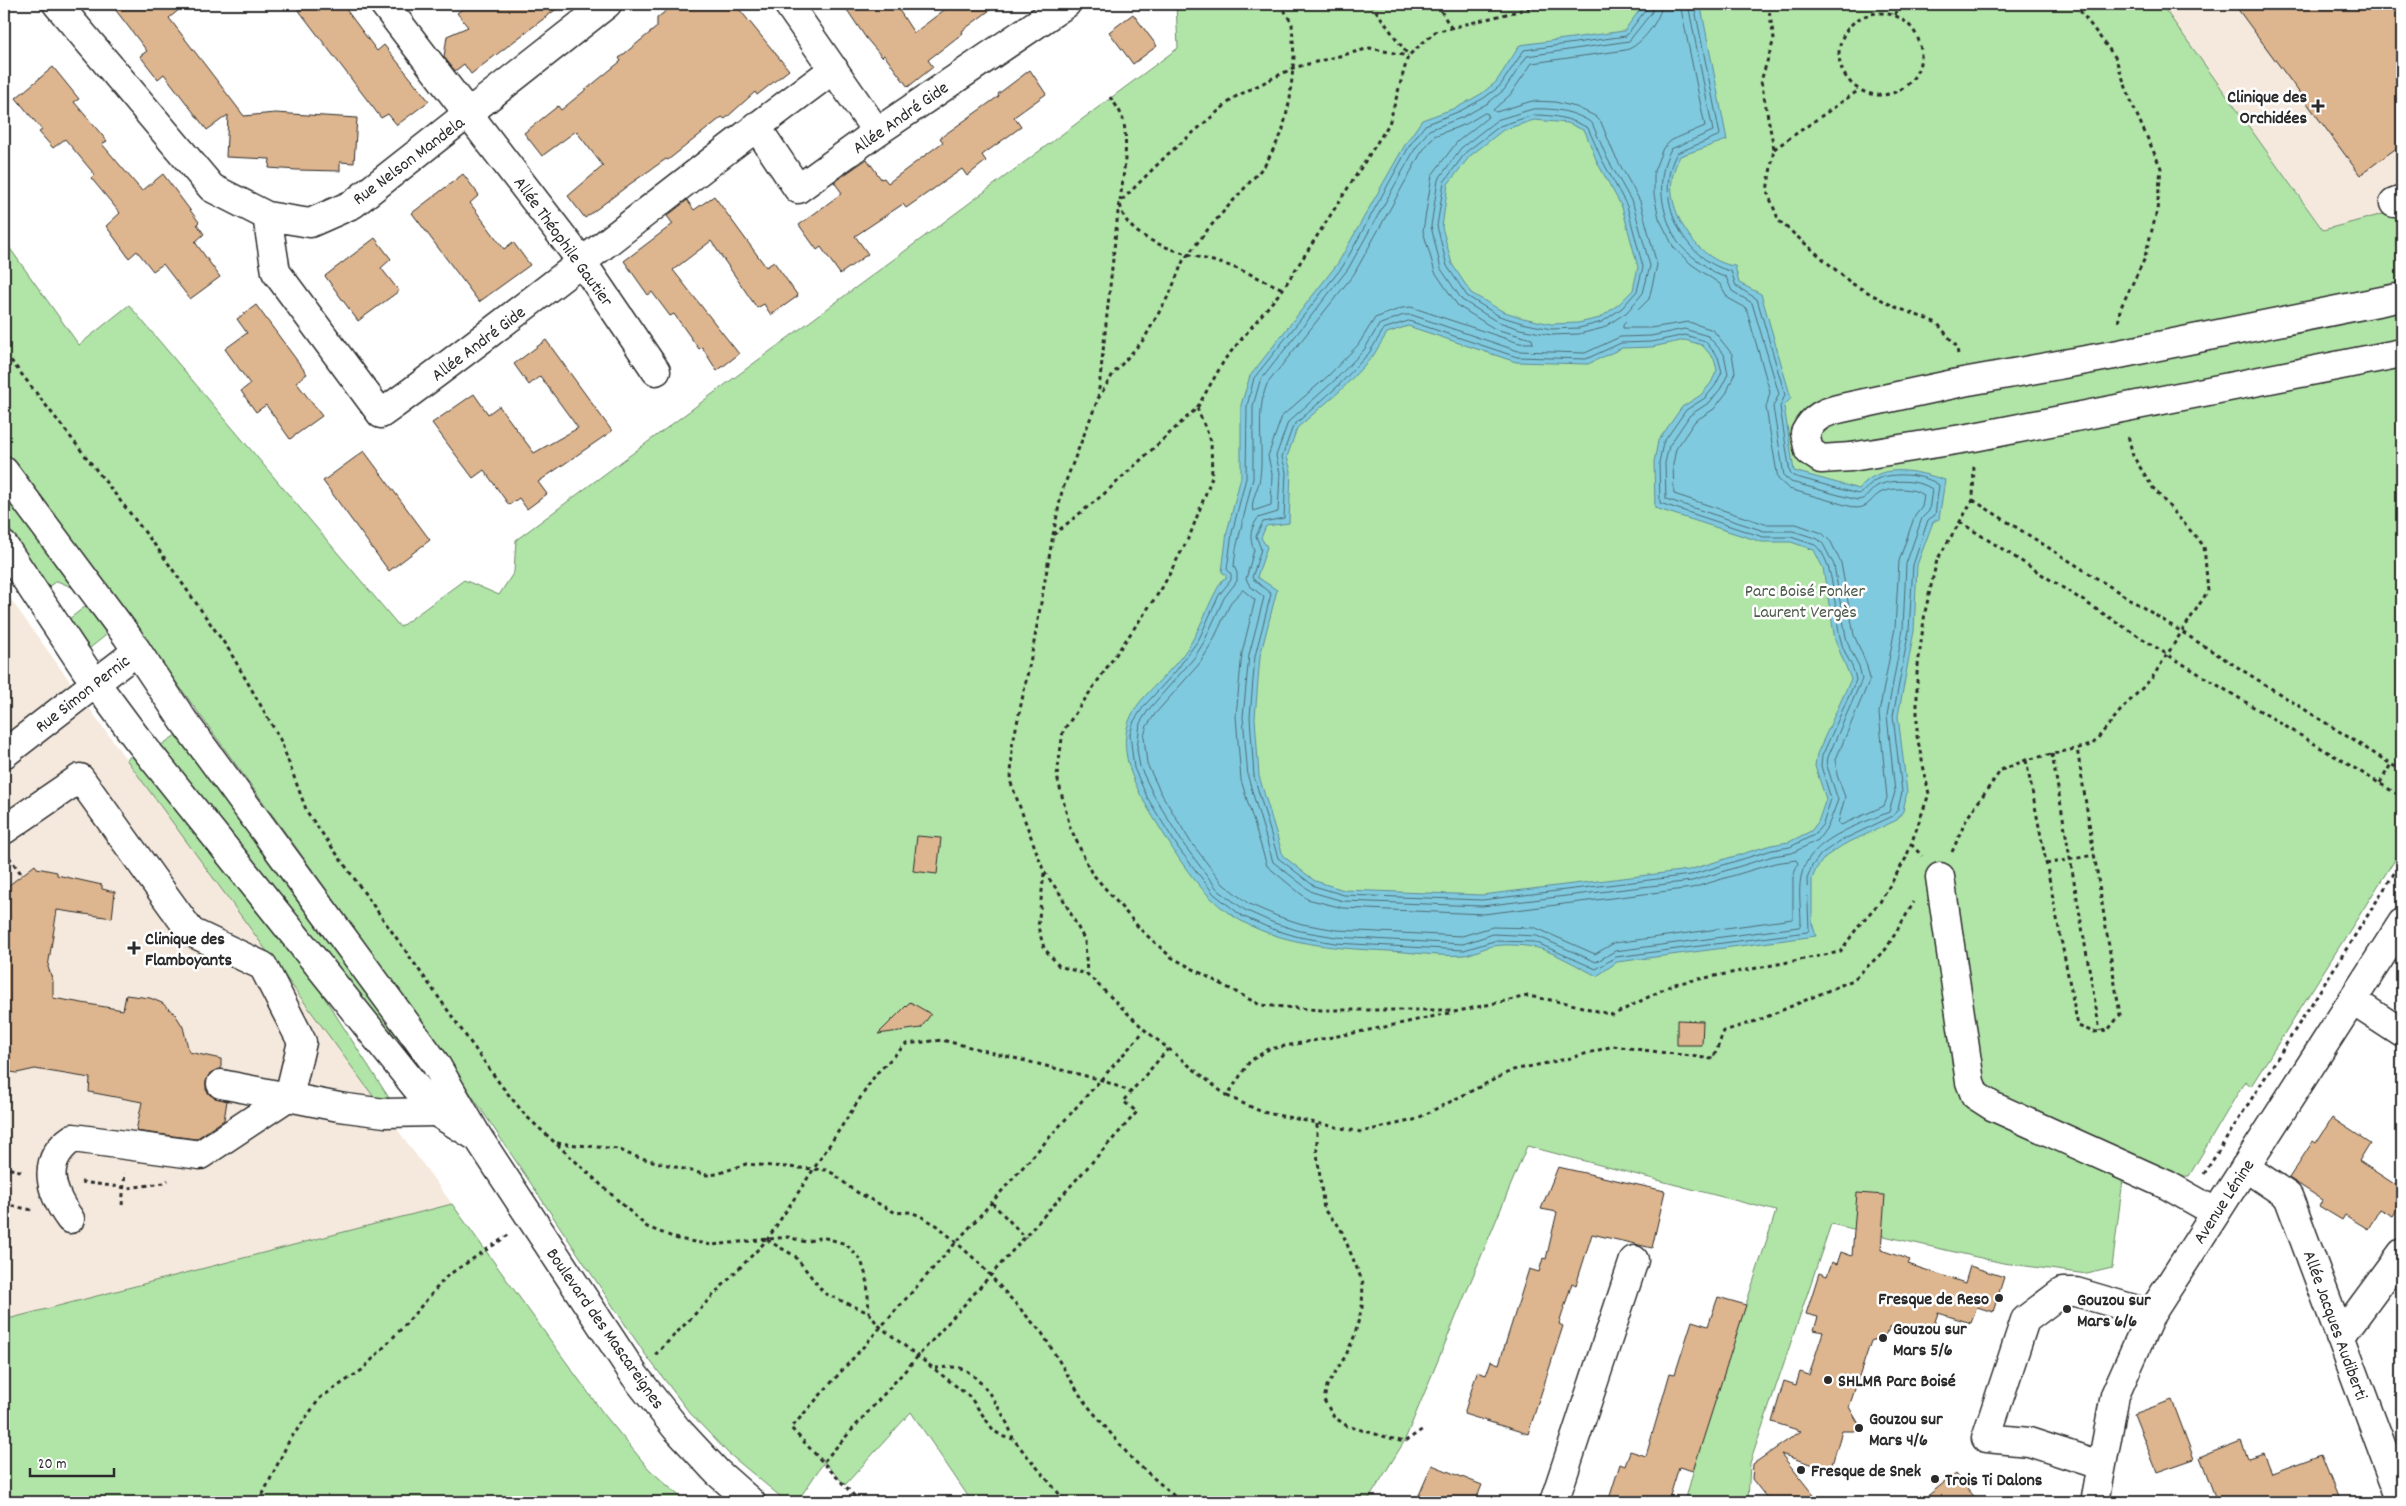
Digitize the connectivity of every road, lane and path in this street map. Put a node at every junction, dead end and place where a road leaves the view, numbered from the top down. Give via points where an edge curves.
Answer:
1 (57, 4) edge
2 (384, 4) edge
3 (607, 4) edge
4 (788, 4) edge
5 (1066, 4) edge
6 (1281, 4) edge
7 (1371, 4) edge
8 (1437, 4) edge
9 (1546, 4) edge
10 (1768, 4) edge
11 (1897, 4) edge
12 (2075, 4) edge
13 (1895, 15) junction
14 (1451, 28) junction
15 (1408, 56) junction
16 (1293, 68) junction
17 (834, 69) junction
18 (1859, 90) junction
19 (1110, 97) dead end
20 (470, 113) junction
21 (756, 126) junction
22 (877, 132) junction
23 (1774, 149) junction
24 (1119, 203) junction
25 (267, 216) junction
26 (1189, 255) junction
27 (582, 262) junction
28 (1283, 289) junction
29 (2402, 297) edge
30 (2402, 352) edge
31 (2114, 355) junction
32 (4, 358) edge
33 (656, 371) dead end
34 (1963, 382) junction
35 (1098, 399) junction
36 (1197, 408) junction
37 (2121, 409) junction
38 (1974, 437) junction
39 (4, 456) edge
40 (10, 479) edge
41 (1973, 500) junction
42 (1960, 522) junction
43 (1053, 536) junction
44 (4, 546) edge
45 (2181, 631) junction
46 (132, 643) junction
47 (2168, 655) junction
48 (91, 677) junction
49 (4, 732) edge
50 (2077, 748) junction
51 (4, 754) edge
52 (2052, 754) junction
53 (2026, 760) junction
54 (2391, 764) junction
55 (2402, 771) edge
56 (2380, 783) junction
57 (2402, 797) edge
58 (4, 830) edge
59 (4, 851) edge
60 (2094, 855) junction
61 (2070, 860) junction
62 (2402, 861) edge
63 (2046, 864) junction
64 (1044, 872) junction
65 (22, 875) dead end
66 (1940, 878) junction
67 (2402, 923) edge
68 (1086, 974) junction
69 (2354, 1001) junction
70 (1461, 1010) junction
71 (1144, 1030) junction
72 (2100, 1031) junction
73 (2402, 1033) edge
74 (1168, 1050) junction
75 (1102, 1080) junction
76 (221, 1084) dead end
77 (1131, 1092) junction
78 (289, 1096) junction
79 (1227, 1096) junction
80 (436, 1112) junction
81 (1317, 1124) junction
82 (479, 1139) junction
83 (556, 1143) junction
84 (200, 1155) junction
85 (2245, 1167) junction
86 (6, 1168) dead end
87 (814, 1169) junction
88 (51, 1178) junction
89 (4, 1179) edge
90 (2190, 1198) junction
91 (992, 1203) junction
92 (4, 1204) edge
93 (32, 1210) dead end
94 (2215, 1212) junction
95 (70, 1219) dead end
96 (534, 1222) junction
97 (1026, 1238) junction
98 (767, 1240) junction
99 (956, 1243) junction
100 (2402, 1253) edge
101 (1634, 1260) dead end
102 (991, 1277) junction
103 (869, 1313) junction
104 (2151, 1314) junction
105 (882, 1327) junction
106 (2340, 1337) junction
107 (919, 1356) junction
108 (935, 1368) junction
109 (635, 1376) junction
110 (1424, 1429) dead end
111 (1014, 1439) junction
112 (824, 1461) junction
113 (2100, 1465) junction
114 (1558, 1490) edge
115 (259, 1502) edge
116 (751, 1502) edge
117 (860, 1502) edge
118 (1066, 1502) edge
119 (1180, 1502) edge
120 (2095, 1502) edge
121 (2402, 1502) edge

1 - 25 street, Rue Nelson Mandela via 212,188
2 - 20 street, Allée Théophile Gautier
3 - 20 street, Rue Nelson Mandela
4 - 17 street
5 - 22 street, Allée André Gide
6 - 16 path via 1292,24
7 - 15 path
8 - 14 path
9 - 14 path
10 - 23 path via 1774,38 1761,81
11 - 13 path
12 - 31 path via 2115,57 2161,168 2157,211 2144,260 2120,309
13 - 18 path via 1881,12 1867,15 1855,21 1845,32 1840,44 1842,70
13 - 18 path via 1916,33 1921,60 1917,73 1898,91 1885,95
14 - 15 path via 1435,32
15 - 16 path via 1370,48
15 - 28 path via 1389,124
16 - 24 path via 1235,97 1168,154
16 - 26 path via 1282,133 1265,165
17 - 21 street, Allée André Gide
17 - 22 street
18 - 23 path
19 - 24 path via 1122,116 1125,134
20 - 25 street, Rue Nelson Mandela via 353,204 310,223
20 - 27 street, Allée Théophile Gautier
21 - 22 street, Allée André Gide via 798,189
21 - 27 street, Allée André Gide
23 - 34 path via 1767,191 1779,221 1851,283 1893,306 1937,323 1957,347
24 - 26 path via 1127,221 1139,233 1166,249
24 - 35 path
25 - 27 street, Allée André Gide via 276,272 382,414
26 - 28 path via 1221,263
26 - 35 path via 1144,338 1113,374
27 - 33 street, Allée Théophile Gautier
28 - 36 path via 1225,359
29 - 31 street
30 - 37 street
31 - 34 street
32 - 83 path via 9,358 161,553 230,650 280,739 307,812 500,1084 526,1116
34 - 38 street via 1826,412 1812,420 1805,433 1810,451 1821,459
35 - 43 path via 1062,491
36 - 43 path
36 - 70 path via 1211,441 1212,478 1190,536 1162,588 1063,731 1057,776 1070,826 1091,872 1141,930 1171,957 1260,1005 1320,1010
37 - 38 street
37 - 45 path via 2133,456 2153,488 2204,546 2208,591
38 - 41 path
39 - 40 street, Boulevard des Mascareignes
40 - 46 street, Boulevard des Mascareignes
41 - 42 path
41 - 45 path
42 - 47 path
42 - 70 path via 1937,560 1925,612 1917,673 1917,736 1929,794 1906,858 1880,902 1840,952 1674,984 1613,1015 1528,996
43 - 64 path via 1012,747 1011,783
44 - 48 street
45 - 47 path
45 - 54 path
46 - 48 street, Rue Simon Pernic
46 - 82 street, Boulevard des Mascareignes via 183,720 435,1063
47 - 50 path via 2152,678 2092,744
47 - 56 path
48 - 49 street, Rue Simon Pernic
48 - 51 street, Rue Simon Pernic
48 - 80 street
50 - 52 path
50 - 60 path
52 - 53 path
52 - 61 path
53 - 63 path
53 - 66 path via 2001,770 1967,818
54 - 55 path
54 - 56 path
56 - 57 path
58 - 78 street via 80,778 191,932 263,966 302,1042
59 - 65 path
60 - 61 path
60 - 72 path via 2120,1015 2108,1030
61 - 63 path
61 - 72 path
62 - 90 path
63 - 72 path via 2078,1026
64 - 68 path via 1061,895 1085,941
64 - 68 path via 1038,927 1044,948 1059,966
66 - 81 path via 1915,901 1886,949 1853,980 1724,1032 1713,1059 1613,1046 1513,1070 1414,1120 1361,1132
66 - 90 street via 1970,1082 1975,1095 1992,1106
67 - 69 street, Avenue Lénine
68 - 71 path
69 - 73 street
69 - 85 street, Avenue Lénine
70 - 79 path via 1269,1049 1250,1062
71 - 74 path
71 - 75 path
74 - 77 path
74 - 79 path
75 - 77 path
75 - 87 path via 942,1040 906,1044 876,1074
75 - 91 path
76 - 78 street
77 - 97 path via 1123,1101 1138,1112
78 - 80 street via 385,1113
78 - 84 street
79 - 81 path via 1262,1112
80 - 82 street
81 - 110 path via 1324,1210 1340,1227 1363,1283 1362,1308 1354,1337 1324,1400 1334,1417 1347,1426 1404,1442
82 - 96 street, Boulevard des Mascareignes
83 - 87 path via 618,1149 633,1156 707,1175 746,1164
83 - 98 path via 647,1227 678,1239 712,1245
84 - 88 path via 164,1183 128,1188
84 - 88 street via 72,1138 61,1146
85 - 94 street, Avenue Lénine
85 - 106 street, Allée Jacques Audiberti via 2288,1196
86 - 89 path
87 - 98 path
87 - 99 path via 834,1174 853,1190 896,1213 911,1212 922,1217 938,1226
88 - 95 street via 57,1201
90 - 94 street
91 - 97 path
91 - 99 path
92 - 93 path
94 - 104 street, Avenue Lénine
96 - 109 street, Boulevard des Mascareignes
96 - 115 path via 496,1242 447,1276 362,1370 320,1398 289,1441
97 - 102 path
98 - 103 path via 795,1256 824,1293
98 - 103 path via 788,1237 806,1242 822,1237 846,1244 861,1260 867,1279
98 - 109 path
99 - 102 path
99 - 105 path
100 - 106 street
101 - 114 street
102 - 107 path
102 - 119 path via 1042,1333 1083,1400 1132,1459
103 - 105 path
104 - 113 street, Avenue Lénine via 2115,1395
104 - 113 street via 2076,1292 2062,1292 2025,1320 2005,1378 1986,1438 2029,1442
105 - 107 path
105 - 112 path via 791,1428
106 - 121 street, Allée Jacques Audiberti
107 - 108 path
107 - 112 path
108 - 111 path via 970,1398 994,1431
108 - 111 path via 953,1367 966,1371 990,1392
109 - 116 street, Boulevard des Mascareignes via 676,1428
111 - 118 path
112 - 117 path
113 - 120 street, Avenue Lénine

